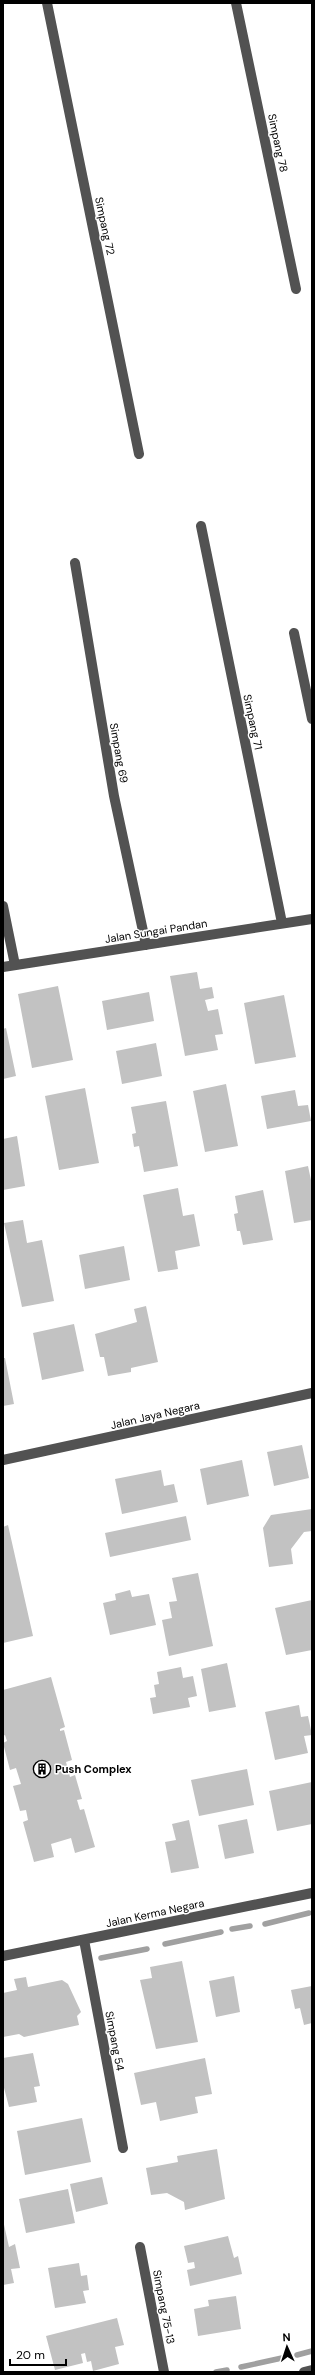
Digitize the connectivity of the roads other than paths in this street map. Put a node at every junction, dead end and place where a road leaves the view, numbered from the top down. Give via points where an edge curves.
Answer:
1 (47, 3) edge
2 (236, 3) edge
3 (296, 289) dead end
4 (139, 454) dead end
5 (201, 526) dead end
6 (74, 563) dead end
7 (294, 633) dead end
8 (312, 719) edge
9 (3, 906) edge
10 (312, 919) edge
11 (282, 923) junction
12 (146, 945) junction
13 (15, 965) junction
14 (3, 967) edge
15 (312, 1393) edge
16 (3, 1460) edge
17 (312, 1893) edge
18 (84, 1940) junction
19 (3, 1956) edge
20 (123, 2148) dead end
21 (140, 2247) dead end
22 (312, 2370) edge
23 (164, 2372) edge
24 (304, 2372) edge

1 - 4 street, Simpang 72
2 - 3 street, Simpang 78
5 - 11 street, Simpang 71
6 - 12 street, Simpang 69 via 114,796
7 - 8 street
9 - 13 street
10 - 11 street, Jalan Sungai Pandan
11 - 12 street, Jalan Sungai Pandan
12 - 13 street, Jalan Sungai Pandan
13 - 14 street, Jalan Sungai Pandan
15 - 16 street, Jalan Jaya Negara
17 - 18 street, Jalan Kerma Negara
18 - 19 street, Jalan Kerma Negara
18 - 20 street, Simpang 54
21 - 23 street, Simpang 75-13
22 - 24 street

